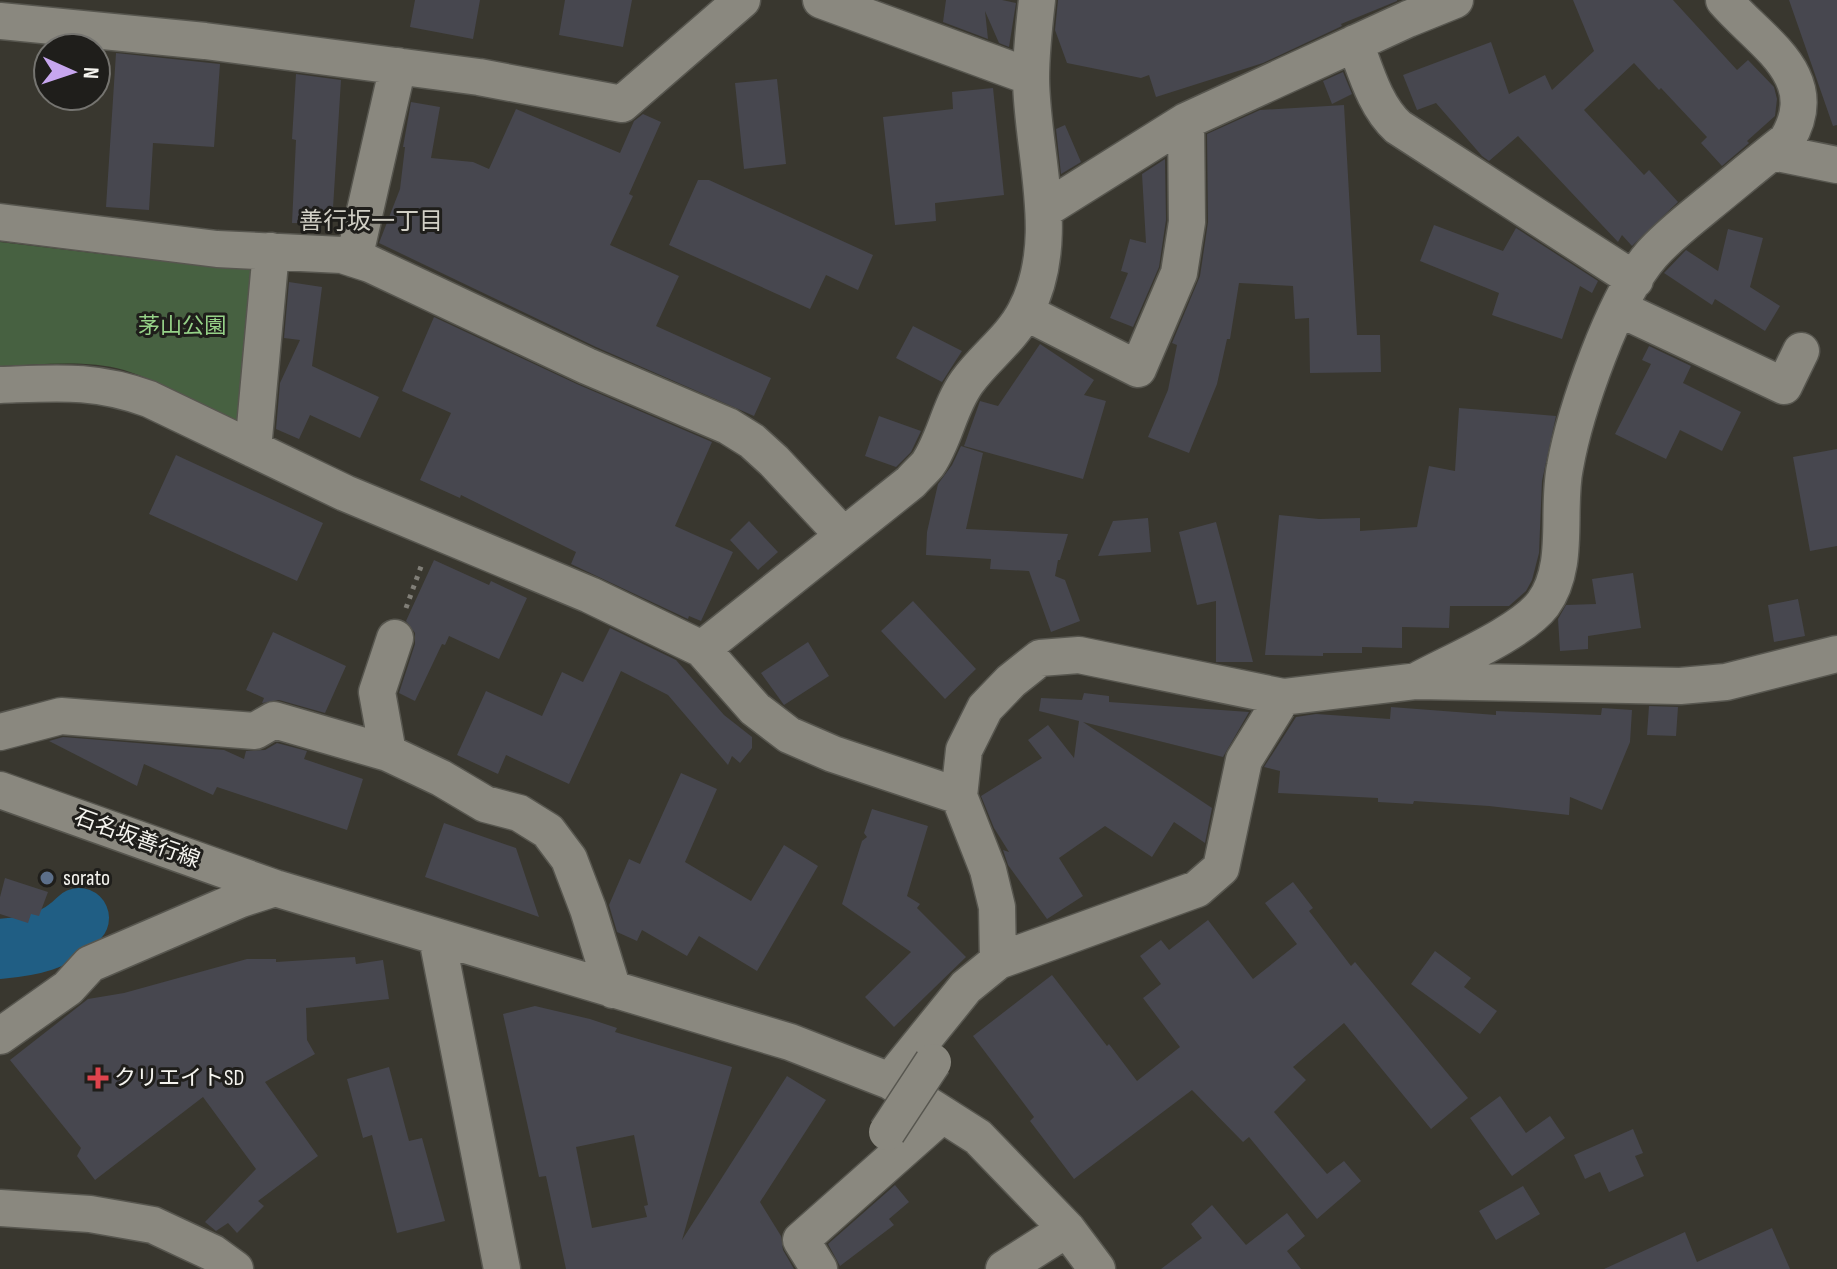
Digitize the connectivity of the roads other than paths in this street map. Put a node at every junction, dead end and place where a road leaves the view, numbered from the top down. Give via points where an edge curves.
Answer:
1 (742, 0) edge
2 (821, 0) edge
3 (1037, 0) edge
4 (1455, 0) edge
5 (1724, 0) edge
6 (44, 13) edge
7 (0, 21) edge
8 (1355, 43) junction
9 (398, 66) junction
10 (1031, 77) junction
11 (1186, 121) junction
12 (1772, 152) junction
13 (1837, 165) edge
14 (1044, 210) junction
15 (0, 222) edge
16 (271, 251) junction
17 (354, 259) junction
18 (1627, 294) junction
19 (1025, 312) junction
20 (1801, 351) dead end
21 (0, 385) edge
22 (253, 449) junction
23 (843, 535) junction
24 (395, 638) road end
25 (702, 649) junction
26 (1837, 654) edge
27 (1417, 681) junction
28 (1283, 697) junction
29 (0, 732) edge
30 (388, 753) junction
31 (0, 790) edge
32 (959, 796) junction
33 (275, 888) junction
34 (437, 938) junction
35 (998, 961) junction
36 (613, 990) junction
37 (0, 1036) edge
38 (933, 1062) dead end
39 (885, 1111) junction
40 (942, 1115) junction
41 (0, 1208) edge
42 (1067, 1229) junction
43 (235, 1269) edge
44 (502, 1269) edge
45 (819, 1269) edge
46 (1004, 1269) edge
47 (1097, 1269) edge

1 - 9 street via 622,104
2 - 10 street
3 - 10 street
4 - 8 street
5 - 12 street via 1780,56 1796,82 1801,105 1796,124
6 - 7 street
6 - 9 street
8 - 11 street
8 - 18 street via 1388,118
9 - 17 street
10 - 14 street
11 - 14 street
11 - 19 street via 1187,222 1179,273 1138,369
12 - 13 street
12 - 18 street via 1671,235 1650,256
14 - 19 street via 1039,277
15 - 16 street
16 - 17 street
16 - 22 street
17 - 23 street via 728,426 774,461
18 - 20 street via 1784,386
18 - 27 street via 1574,427 1564,470 1555,579 1542,604 1520,625
19 - 23 street via 968,381 928,464
21 - 22 street via 119,388
22 - 25 street
23 - 25 street
24 - 30 street via 377,692
25 - 32 street via 755,709 789,735
26 - 27 street via 1726,682 1680,686
27 - 28 street
28 - 32 street via 1079,655 1040,658 985,708 964,750
28 - 35 street via 1244,760 1221,868 1197,889
29 - 30 street via 61,716 255,731 274,720
30 - 36 street via 548,831 569,859
31 - 33 street, 石名坂善行線
32 - 35 street via 994,894
33 - 34 street, 石名坂善行線
33 - 37 street via 90,964 68,988
34 - 36 street, 石名坂善行線
34 - 44 street
35 - 39 street via 966,987
36 - 39 street, 石名坂善行線 via 790,1042
38 - 39 street, bridge
39 - 40 street, 石名坂善行線
40 - 42 street, 石名坂善行線 via 978,1137
40 - 45 street via 801,1240
41 - 43 street via 153,1225
42 - 46 street
42 - 47 street, 石名坂善行線

